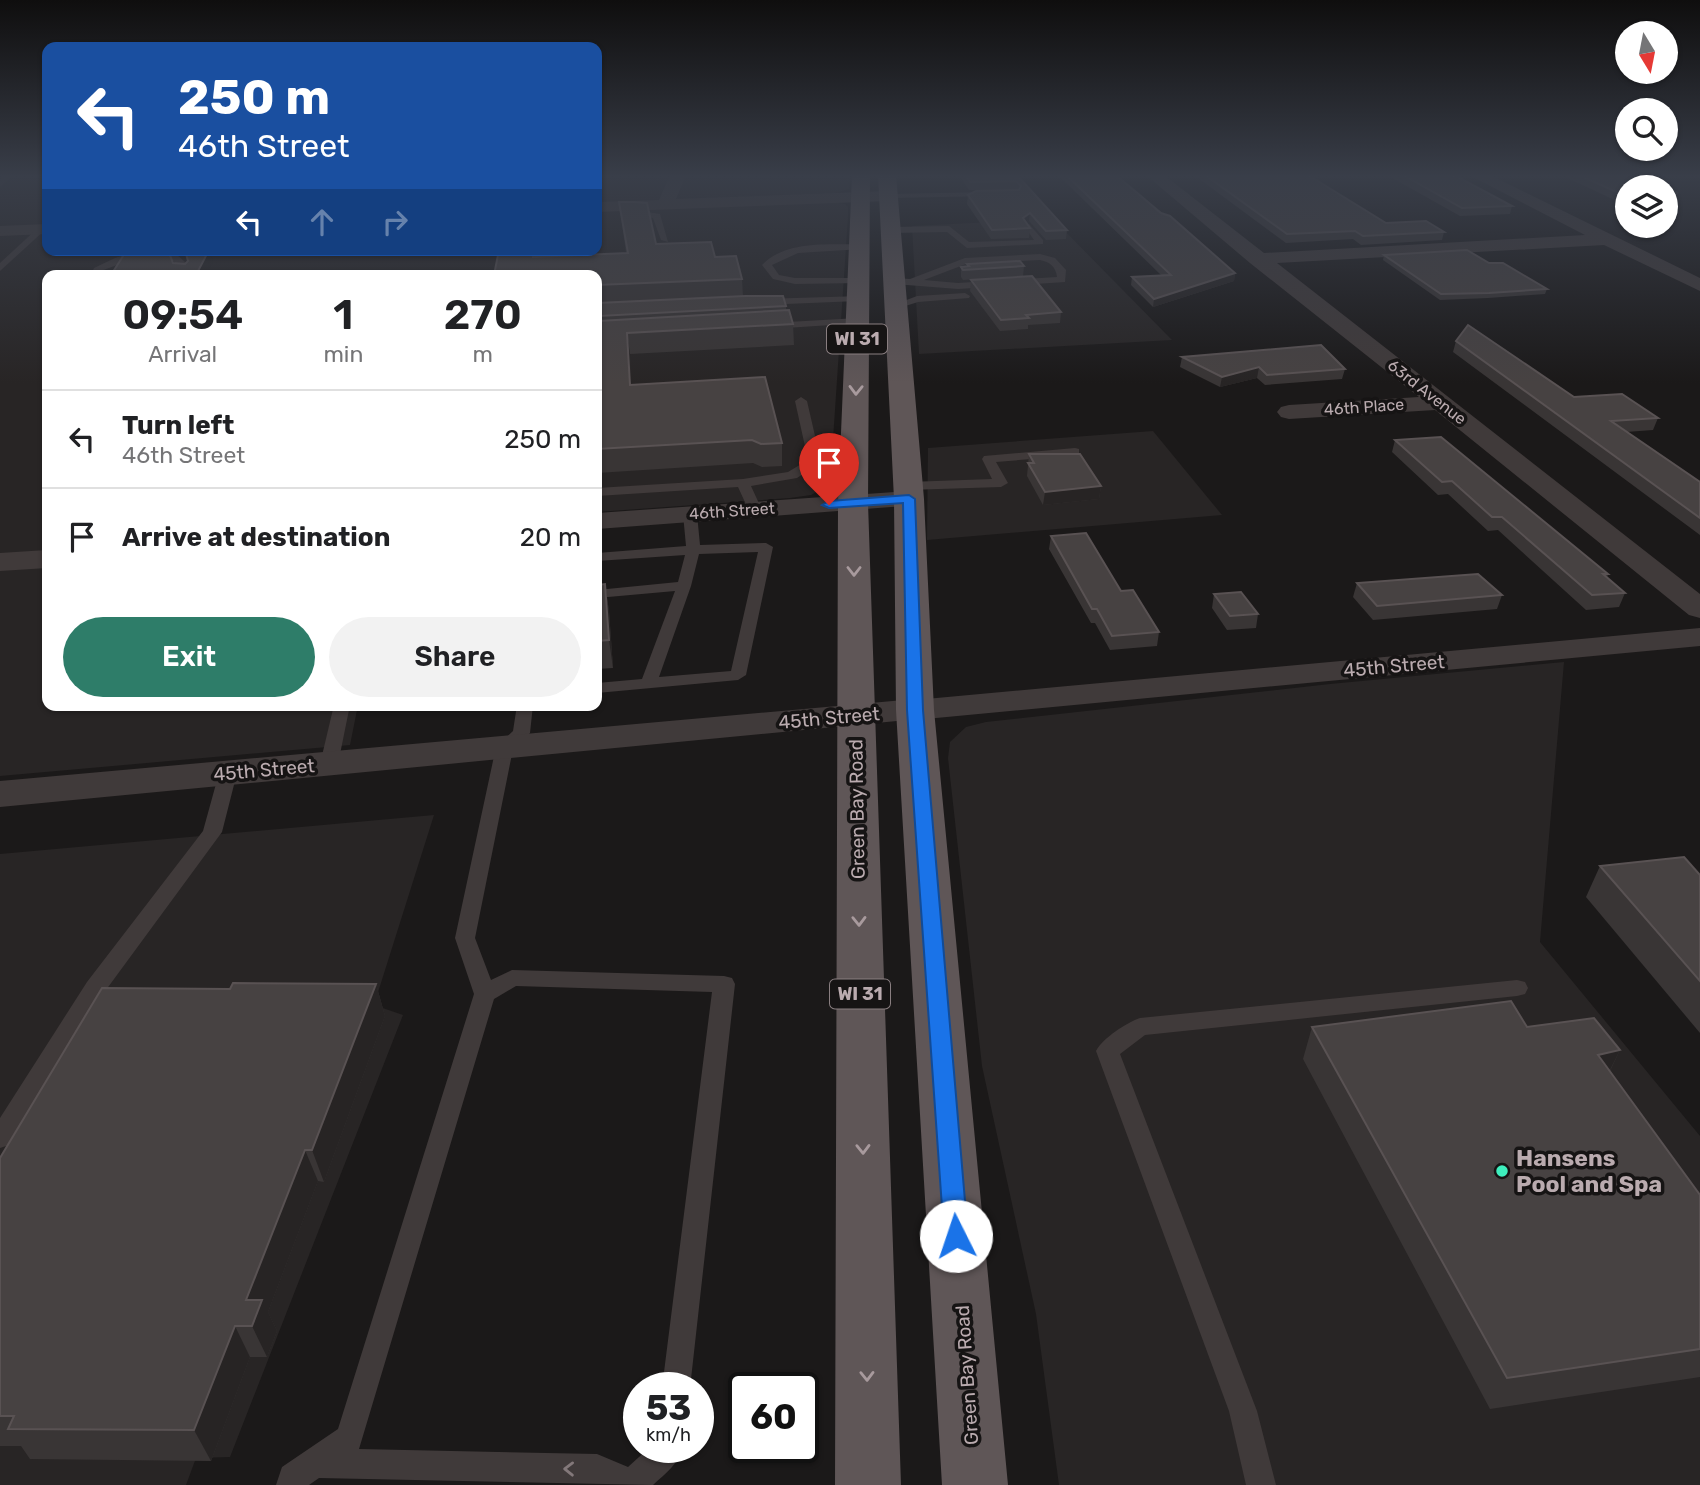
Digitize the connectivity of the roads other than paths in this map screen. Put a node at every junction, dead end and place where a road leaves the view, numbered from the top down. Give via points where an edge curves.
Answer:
1 (27, 244) edge
2 (895, 244) edge
3 (966, 244) edge
4 (984, 244) edge
5 (1239, 244) edge
6 (1514, 244) edge
7 (1618, 244) edge
8 (859, 247) joint
9 (132, 256) edge
10 (173, 256) edge
11 (1257, 259) junction
12 (0, 268) edge
13 (97, 270) edge
14 (184, 270) edge
15 (904, 281) junction
16 (1700, 285) edge
17 (1030, 293) edge
18 (858, 300) junction
19 (744, 303) edge
20 (897, 306) junction
21 (760, 327) edge
22 (801, 401) dead end
23 (1440, 403) junction
24 (1289, 412) dead end
25 (1075, 452) edge
26 (743, 483) junction
27 (602, 492) edge
28 (908, 493) junction
29 (853, 503) junction
30 (755, 510) junction
31 (691, 514) junction
32 (602, 521) edge
33 (693, 550) junction
34 (602, 557) edge
35 (42, 559) edge
36 (0, 562) edge
37 (684, 586) junction
38 (602, 593) edge
39 (1700, 608) edge
40 (1700, 638) edge
41 (649, 683) junction
42 (602, 688) edge
43 (915, 710) junction
44 (341, 711) edge
45 (525, 711) edge
46 (855, 715) junction
47 (505, 747) junction
48 (329, 764) junction
49 (228, 773) junction
50 (0, 794) edge
51 (1517, 988) dead end
52 (485, 994) junction
53 (0, 1138) edge
54 (678, 1372) edge
55 (315, 1463) junction
56 (655, 1463) edge
57 (633, 1484) edge
58 (291, 1485) edge
59 (868, 1485) edge
60 (975, 1485) edge
61 (1261, 1485) edge

1 - 12 lane
2 - 15 main road, Green Bay Road / WI 31
3 - 4 lane
5 - 11 street, 63rd Avenue
6 - 11 street
7 - 16 street
8 - 18 main road, Green Bay Road / WI 31
8 - 18 lane via 797,252 775,257 767,265 776,277
9 - 13 lane
10 - 14 lane
11 - 23 street, 63rd Avenue
15 - 15 lane via 981,286 1062,280 1061,270 1052,260 1040,257 965,261
15 - 20 main road, Green Bay Road / WI 31
17 - 20 lane via 917,299
18 - 19 lane
18 - 21 lane
18 -> 29 main road, Green Bay Road / WI 31
20 - 28 main road, Green Bay Road / WI 31
22 - 26 lane via 815,462 792,475
23 - 24 street, 46th Place
23 - 39 street, 63rd Avenue
25 - 28 lane via 988,459 1001,484
26 - 27 lane
26 - 30 lane
28 - 29 street, 46th Street
28 - 43 main road, Green Bay Road / WI 31
29 - 30 street, 46th Street
29 -> 46 main road, Green Bay Road / WI 31
30 - 31 street, 46th Street
31 - 32 street, 46th Street
31 - 33 lane
33 - 34 lane
33 - 37 lane
33 - 41 lane via 766,547 738,675
35 - 36 street
37 - 38 lane
37 - 41 lane
40 - 43 street, 45th Street
41 - 42 lane
43 - 46 street, 45th Street
43 - 60 main road, Green Bay Road / WI 31
44 - 48 lane
45 - 47 lane via 521,733
46 - 47 street, 45th Street
46 -> 59 main road, Green Bay Road / WI 31
47 - 48 street, 45th Street
47 - 52 lane via 465,938
48 - 49 street, 45th Street
49 - 50 street, 45th Street
49 - 53 lane via 212,832 95,988
51 - 61 lane via 1140,1027 1107,1051 1243,1411
52 - 54 lane via 512,978 724,984
52 - 55 lane via 350,1438
57 -> 55 lane via 597,1469
55 - 58 lane via 293,1478
56 - 57 lane

